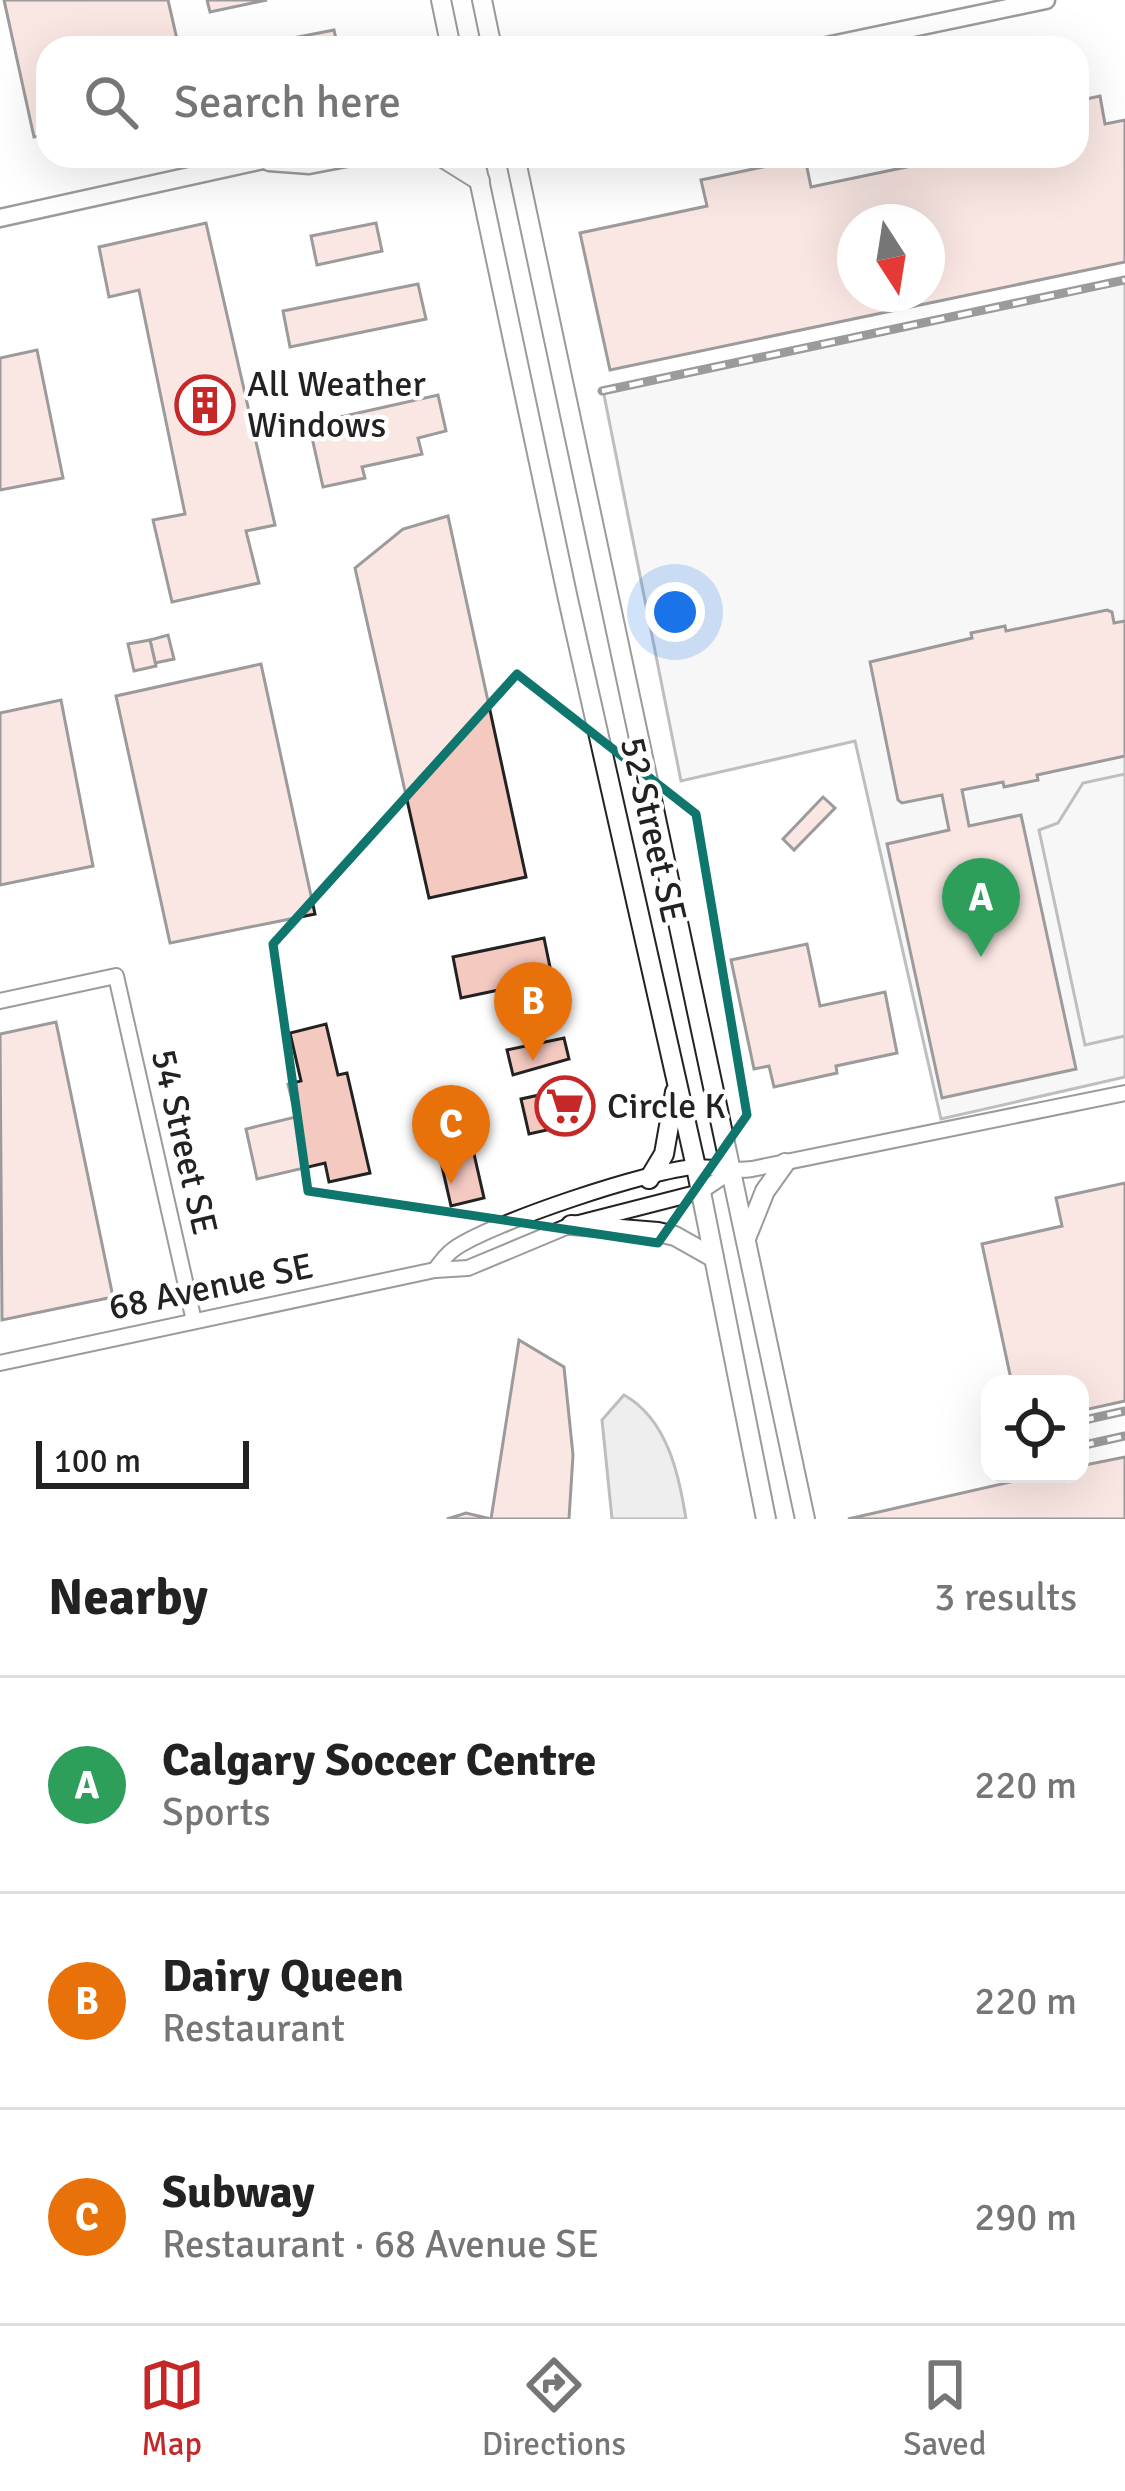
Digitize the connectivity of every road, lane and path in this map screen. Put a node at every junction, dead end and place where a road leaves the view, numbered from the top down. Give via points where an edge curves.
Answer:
1 (441, 0) edge
2 (482, 0) edge
3 (1046, 0) edge
4 (448, 36) edge
5 (490, 36) edge
6 (874, 36) edge
7 (233, 168) edge
8 (459, 168) edge
9 (477, 168) edge
10 (518, 168) edge
11 (530, 168) edge
12 (480, 181) junction
13 (524, 196) junction
14 (0, 218) edge
15 (0, 1001) edge
16 (677, 1088) junction
17 (1125, 1093) edge
18 (785, 1162) junction
19 (696, 1167) junction
20 (730, 1172) junction
21 (649, 1179) junction
22 (700, 1192) junction
23 (571, 1225) junction
24 (746, 1240) junction
25 (714, 1258) junction
26 (434, 1270) junction
27 (194, 1321) junction
28 (0, 1363) edge
29 (766, 1519) edge
30 (805, 1519) edge

1 - 4 main road
2 - 5 main road
3 - 6 street
7 - 14 street
8 - 12 main road
9 - 12 main road, 52 Street SE
10 - 13 main road, 52 Street SE
11 - 13 main road
12 - 16 main road, 52 Street SE
13 - 20 main road, 52 Street SE
15 - 27 street, 54 Street SE via 116,976
16 - 19 main road, 52 Street SE
16 - 21 main road via 664,1154
17 - 18 street, 68 Avenue SE
18 - 20 street, 68 Avenue SE
18 - 24 main road
19 - 20 street, 68 Avenue SE
19 - 21 street, 68 Avenue SE
19 - 22 main road, 52 Street SE
20 - 22 street, 68 Avenue SE
20 - 24 main road, 52 Street SE
21 - 26 street, 68 Avenue SE via 518,1220 453,1249
22 - 23 street, 68 Avenue SE
22 - 25 main road, 52 Street SE
23 - 25 main road via 676,1236
23 - 26 street, 68 Avenue SE via 468,1268
24 - 30 main road, 52 Street SE
25 - 29 main road, 52 Street SE
26 - 27 street, 68 Avenue SE
27 - 28 street, 68 Avenue SE

